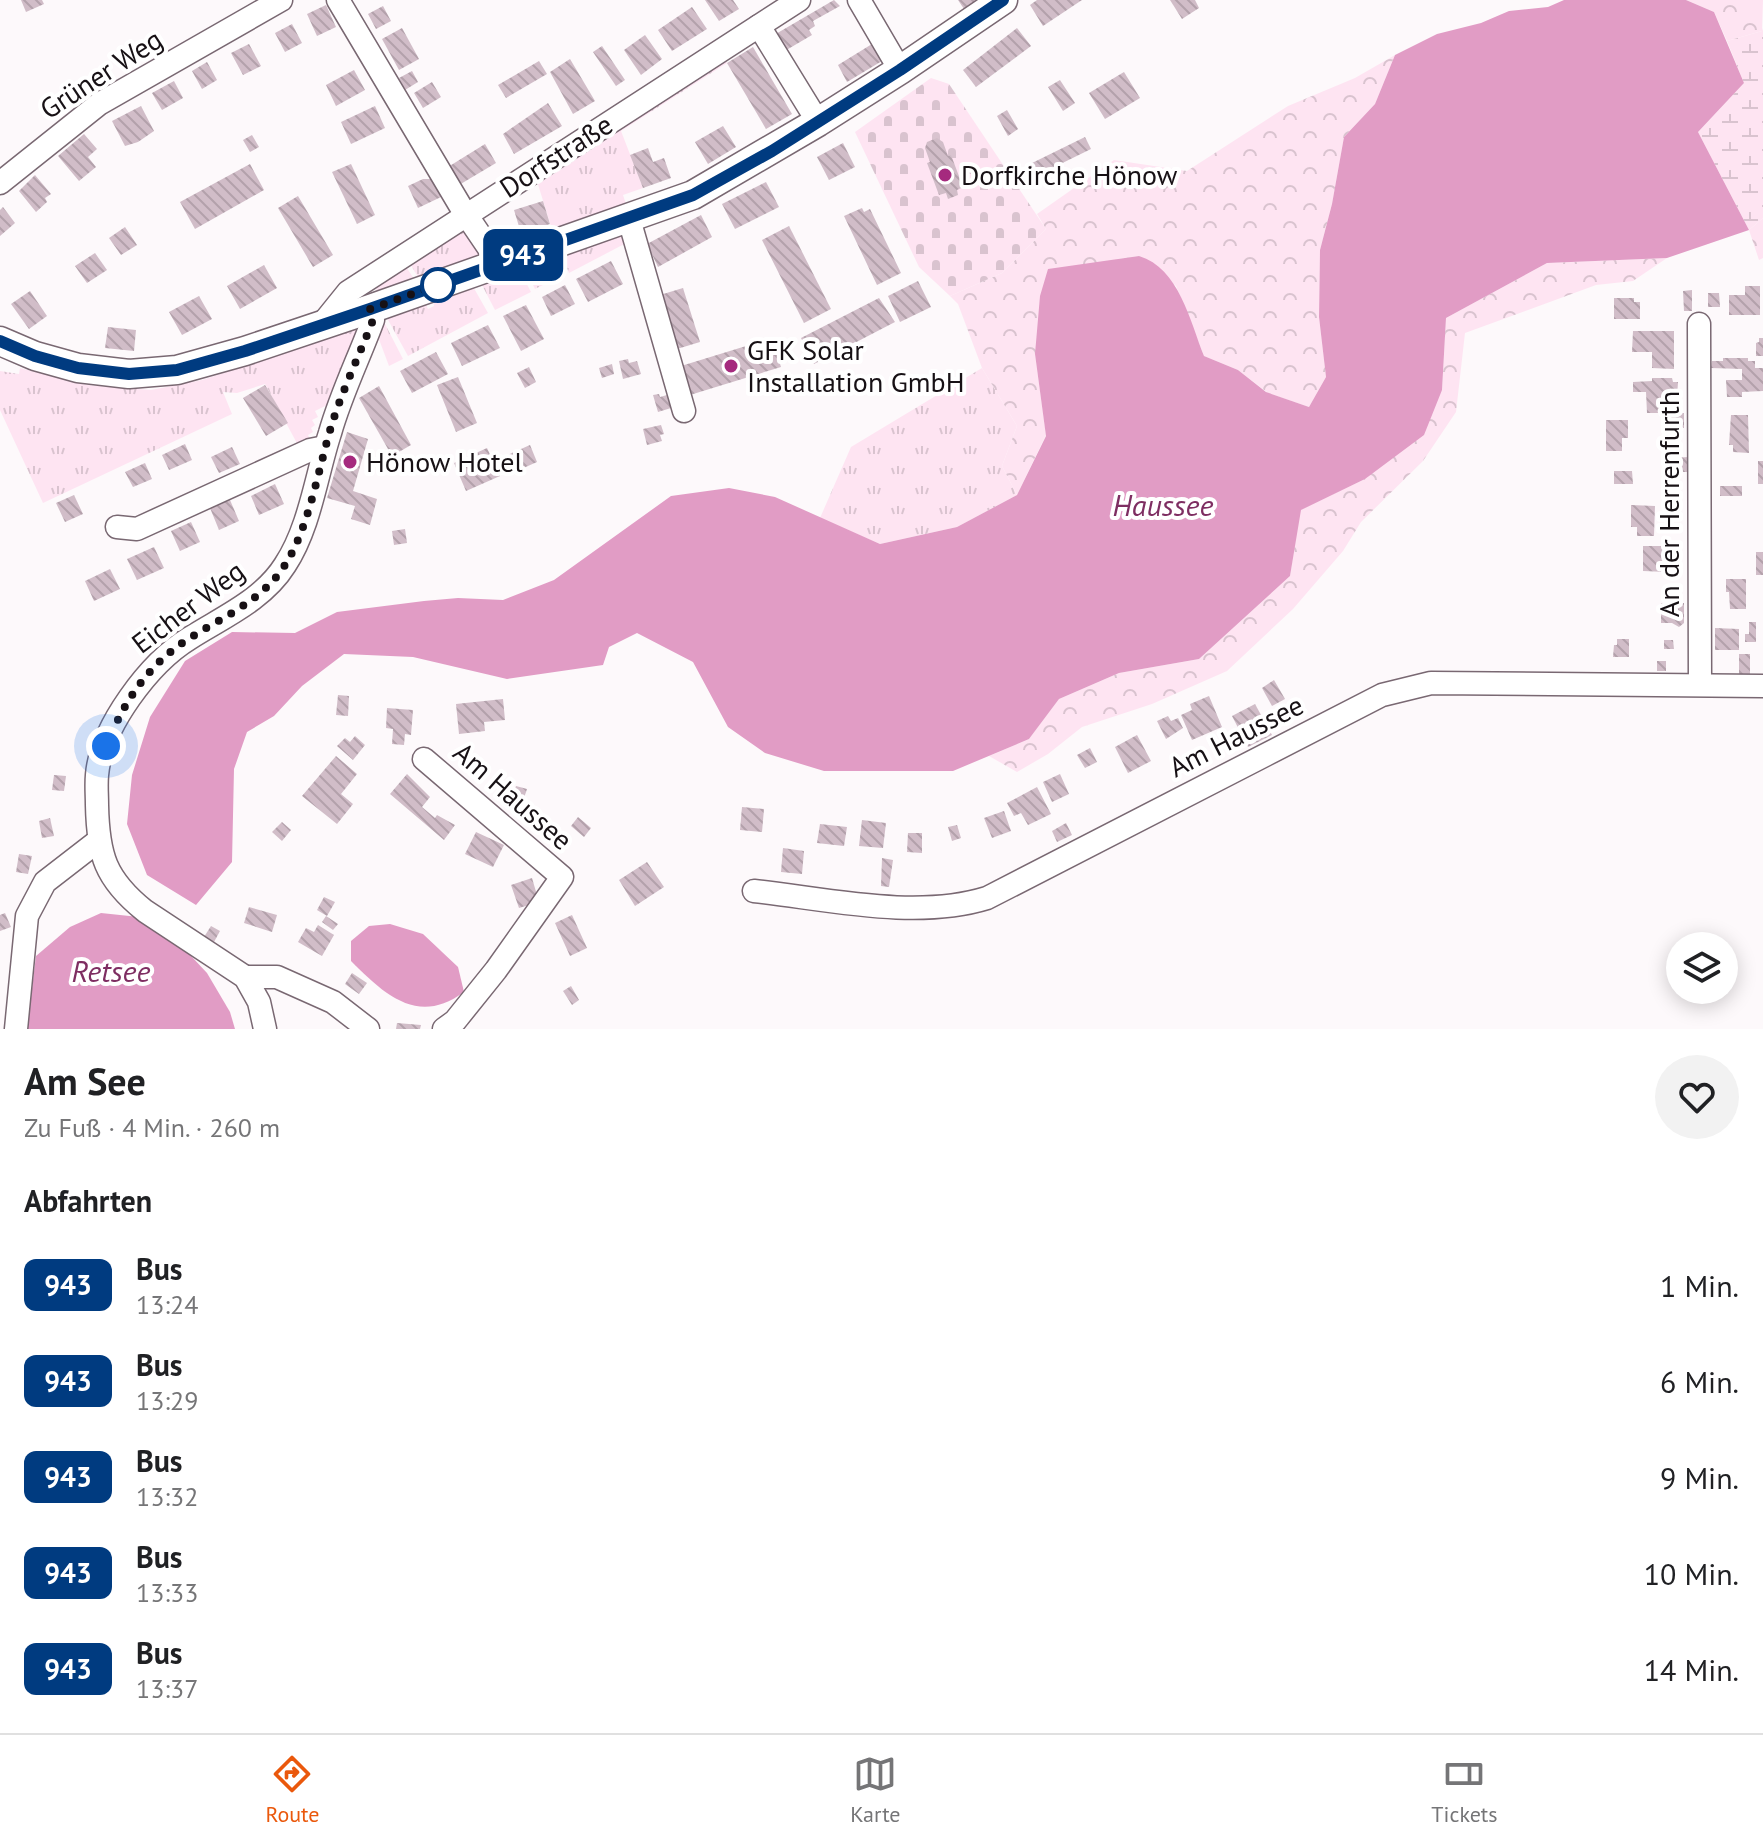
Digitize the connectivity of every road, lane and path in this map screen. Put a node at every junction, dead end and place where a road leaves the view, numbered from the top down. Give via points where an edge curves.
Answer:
1 (281, 0) edge
2 (338, 0) edge
3 (799, 0) edge
4 (859, 0) edge
5 (1003, 0) edge
6 (759, 26) junction
7 (900, 70) junction
8 (818, 122) junction
9 (0, 183) edge
10 (466, 214) junction
11 (629, 219) junction
12 (499, 263) junction
13 (370, 309) junction
14 (323, 323) junction
15 (1699, 324) dead end
16 (0, 341) edge
17 (684, 411) dead end
18 (325, 447) junction
19 (117, 527) dead end
20 (1700, 684) junction
21 (1763, 686) edge
22 (424, 759) dead end
23 (98, 841) junction
24 (754, 891) dead end
25 (245, 977) junction
26 (16, 1029) edge
27 (265, 1029) edge
28 (368, 1029) edge
29 (444, 1029) edge

1 - 9 street, Grüner Weg via 99,104
2 - 10 street
3 - 6 street, Dorfstraße
4 - 7 street
5 - 7 main road
6 - 8 street
6 - 10 street, Dorfstraße
7 - 8 main road
8 - 11 main road via 693,195
10 - 12 street
10 - 14 street, Dorfstraße via 348,292
11 - 12 main road
11 - 17 street
12 - 13 main road
13 - 14 main road
13 - 18 street via 373,320
14 - 16 main road via 177,370 129,374 78,368
15 - 20 street, An der Herrenfurth
18 - 19 street via 137,529
18 - 23 street, Eicher Weg via 299,537 285,566 244,605 163,658 128,699 97,772
20 - 21 street, Am Haussee
20 - 24 street, Am Haussee via 1431,683 1382,695 974,902 907,907
22 - 29 street, Am Haussee via 562,877 496,970
23 - 25 street, Eicher Weg via 108,871 130,899
23 - 26 street via 45,882 27,916
25 - 27 street via 259,1002
25 - 28 street via 277,977 333,1002

